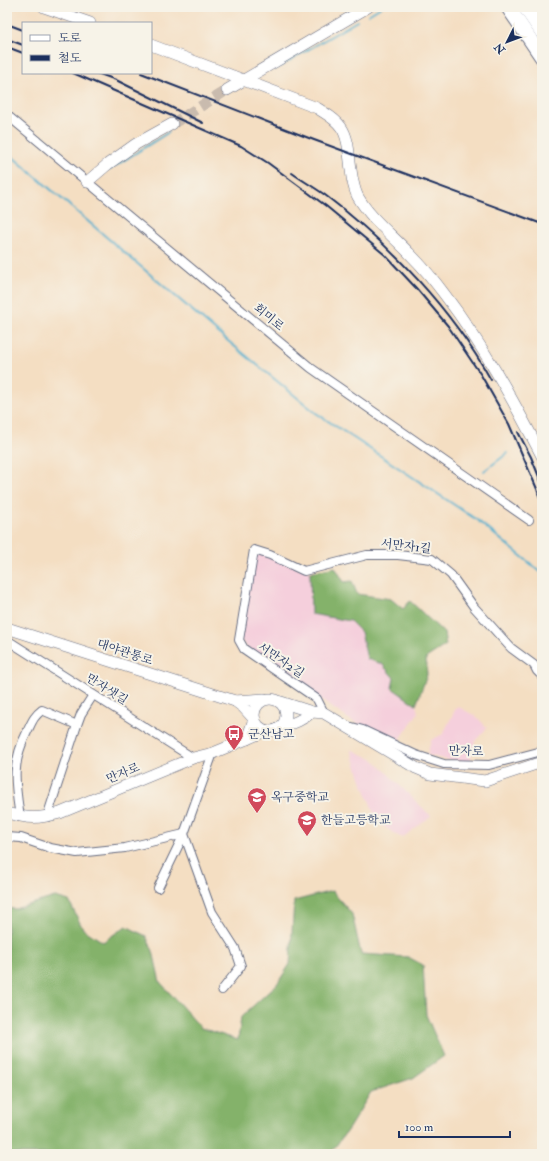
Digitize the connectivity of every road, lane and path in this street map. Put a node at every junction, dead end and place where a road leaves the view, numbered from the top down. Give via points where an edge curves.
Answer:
1 (44, 7) edge
2 (368, 7) edge
3 (508, 7) edge
4 (515, 7) edge
5 (525, 7) edge
6 (537, 7) edge
7 (542, 16) edge
8 (87, 22) edge
9 (542, 32) edge
10 (152, 45) edge
11 (542, 49) edge
12 (542, 57) edge
13 (244, 81) junction
14 (227, 90) tunnel mouth
15 (7, 116) edge
16 (172, 124) tunnel mouth
17 (87, 182) junction
18 (542, 456) edge
19 (528, 520) dead end
20 (254, 550) joint
21 (7, 628) edge
22 (7, 640) edge
23 (540, 674) edge
24 (93, 695) junction
25 (265, 699) junction
26 (235, 702) junction
27 (281, 702) junction
28 (312, 712) junction
29 (324, 713) junction
30 (254, 719) junction
31 (77, 725) junction
32 (346, 726) junction
33 (282, 727) junction
34 (265, 731) junction
35 (247, 739) junction
36 (542, 751) edge
37 (213, 752) junction
38 (193, 758) junction
39 (542, 762) edge
40 (7, 813) edge
41 (47, 816) junction
42 (20, 817) junction
43 (184, 834) junction
44 (7, 837) edge
45 (158, 888) dead end
46 (222, 990) dead end

1 - 8 street
2 - 13 street
3 - 12 highway
4 - 11 highway
5 - 9 highway
6 - 7 highway
10 - 13 street
13 - 14 street
13 - 18 street via 317,108 342,127 348,144 351,178 363,205 411,254 445,294 513,401
15 - 17 street, 회미로
16 - 17 street via 136,144
17 - 19 street, 회미로 via 311,368
20 - 23 street, 서만자1길 via 304,571 367,554 432,559 450,575 474,607 511,648 534,665
20 - 29 street, 서만자2길 via 239,640 244,649 317,698
21 - 26 street, 대야관통로
22 - 24 street, 만자샛길
24 - 31 street
24 - 38 street, 만자샛길
25 - 26 street
25 - 27 street
25 - 30 street via 256,706
26 - 30 street
27 - 28 street, 만자로
27 - 33 street via 287,717
28 - 29 street, 만자로
28 - 33 street via 306,718
29 - 32 street, 만자로
30 - 34 street
30 - 35 street
31 - 41 street
31 - 42 street via 42,710 35,716 21,745 16,763 15,781
32 - 36 street, 만자로 via 363,730 416,755 444,764 489,765
32 - 39 street, 만자로 via 430,774 485,781
33 - 34 street via 273,732
34 - 35 street, 만자로
35 - 37 street, 만자로
37 - 38 street, 만자로
37 - 43 street
38 - 41 street, 만자로 via 60,813
40 - 42 street, 만자로
41 - 42 street, 만자로
43 - 44 street via 125,848 77,853 50,848 21,838
43 - 45 street
43 - 46 street via 212,912 235,948 241,966

